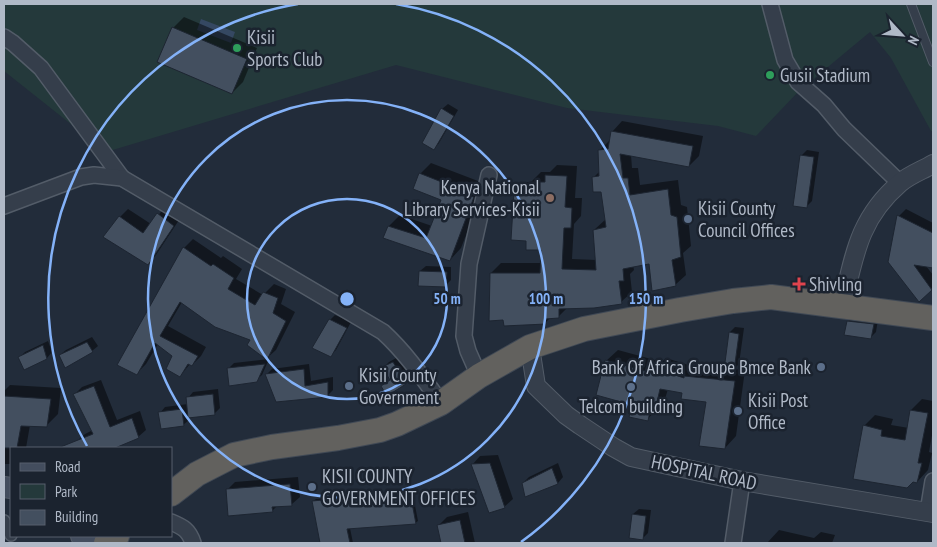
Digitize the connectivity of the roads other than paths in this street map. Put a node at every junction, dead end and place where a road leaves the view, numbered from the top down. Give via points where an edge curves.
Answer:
1 (770, 4) edge
2 (911, 4) edge
3 (4, 37) edge
4 (933, 62) edge
5 (933, 164) edge
6 (489, 175) dead end
7 (122, 178) junction
8 (900, 183) junction
9 (4, 206) edge
10 (842, 307) junction
11 (933, 318) edge
12 (530, 347) junction
13 (479, 376) junction
14 (441, 403) junction
15 (742, 481) junction
16 (933, 481) edge
17 (172, 493) edge
18 (931, 513) edge
19 (172, 522) edge
20 (193, 543) edge
21 (733, 543) edge

1 - 8 street via 785,60 798,82
2 - 4 lane
3 - 7 street via 41,68
5 - 8 street
6 - 13 street via 469,264 464,336
7 - 9 street via 81,177
7 - 14 street via 383,332 407,356
8 - 10 street via 871,215 858,241
10 - 11 highway
10 - 12 highway via 771,297 733,301 584,329
12 - 13 highway
12 - 15 street, HOSPITAL ROAD via 536,386 566,415 613,447 631,456
13 - 14 highway
14 - 17 highway via 380,430 234,455 197,474
15 - 18 street, HOSPITAL ROAD
15 - 21 street
16 - 18 street
19 - 20 street via 184,527

